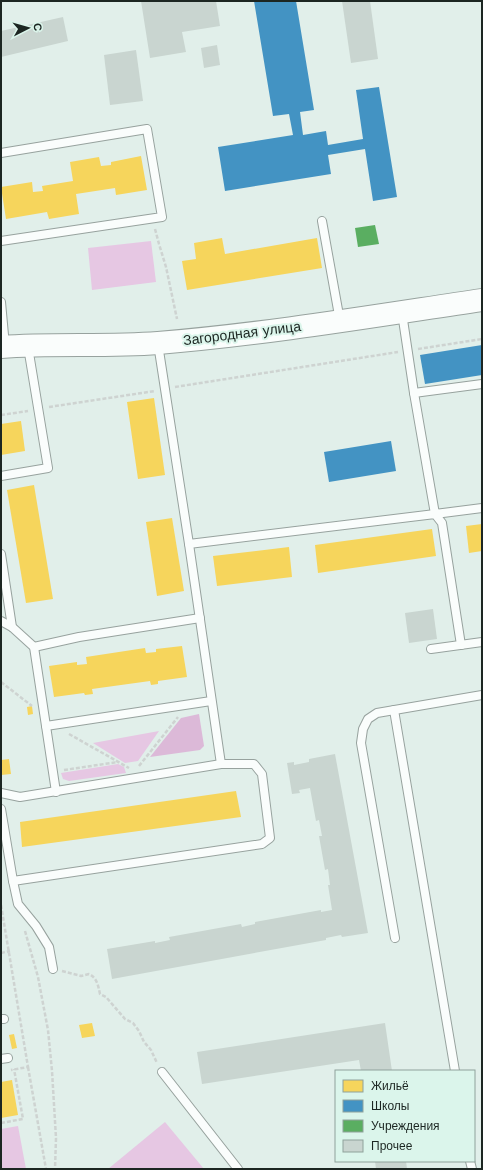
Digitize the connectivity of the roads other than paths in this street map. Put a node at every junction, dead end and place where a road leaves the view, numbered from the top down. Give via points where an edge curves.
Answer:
1 (1, 153) edge
2 (322, 221) dead end
3 (1, 241) edge
4 (482, 300) edge
5 (1, 302) edge
6 (402, 312) junction
7 (340, 322) junction
8 (158, 343) junction
9 (27, 346) junction
10 (3, 347) edge
11 (482, 384) edge
12 (414, 393) junction
13 (1, 476) edge
14 (482, 508) edge
15 (435, 514) junction
16 (189, 544) junction
17 (1, 554) edge
18 (200, 618) junction
19 (1, 621) edge
20 (12, 627) junction
21 (482, 642) edge
22 (461, 645) junction
23 (34, 647) junction
24 (431, 649) dead end
25 (482, 695) edge
26 (211, 702) junction
27 (394, 710) junction
28 (50, 726) junction
29 (221, 764) junction
30 (56, 792) junction
31 (1, 793) edge
32 (1, 809) edge
33 (13, 881) junction
34 (395, 938) dead end
35 (53, 969) road end
36 (455, 1070) edge
37 (162, 1072) road end
38 (238, 1169) edge

1 - 3 lane via 147,129 162,217
2 - 7 lane
4 - 6 main road, Загородная улица
5 - 10 lane
6 - 7 main road, Загородная улица
6 - 12 lane
7 - 8 main road, Загородная улица
8 - 9 main road, Загородная улица
8 - 16 lane
9 - 10 main road, Загородная улица
9 - 13 lane via 48,468
11 - 12 lane
12 - 15 lane
14 - 15 lane
15 - 16 lane
15 - 22 lane via 442,523
16 - 18 lane
17 - 20 lane
18 - 23 lane via 79,637
18 - 26 lane
19 - 20 lane
20 - 23 lane
21 - 22 lane
22 - 24 lane
23 - 28 lane via 44,715
25 - 27 lane
26 - 28 lane
26 - 29 lane
27 - 34 lane via 377,713 368,719 361,743
27 - 36 lane
28 - 30 lane
29 - 30 lane
29 - 33 lane via 254,764 262,774 270,838 262,844
30 - 31 lane via 20,797
32 - 33 lane
33 - 35 lane via 18,904 49,947
37 - 38 lane

